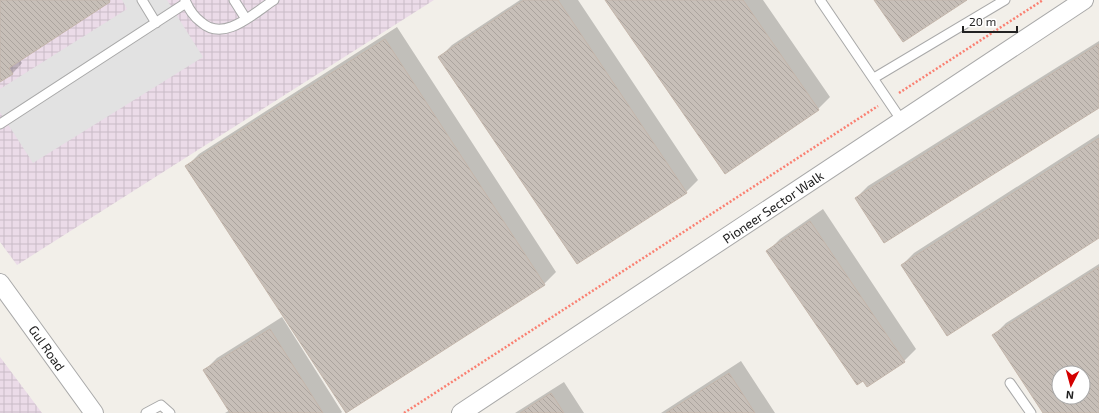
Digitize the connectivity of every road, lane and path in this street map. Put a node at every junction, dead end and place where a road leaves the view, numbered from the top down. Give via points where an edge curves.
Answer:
1 (142, 0) edge
2 (234, 0) edge
3 (274, 0) edge
4 (820, 0) edge
5 (1005, 0) edge
6 (1043, 0) edge
7 (1084, 0) edge
8 (186, 2) edge
9 (246, 19) junction
10 (156, 23) junction
11 (874, 78) junction
12 (888, 100) junction
13 (902, 121) junction
14 (0, 124) edge
15 (0, 283) edge
16 (1010, 383) dead end
17 (94, 413) edge
18 (146, 413) edge
19 (170, 413) edge
20 (404, 413) edge
21 (461, 413) edge
22 (1031, 413) edge

1 - 10 lane
2 - 9 lane
3 - 9 lane
4 - 11 lane
5 - 11 lane
6 - 12 path
7 - 13 street, Pioneer Sector Walk
8 - 9 lane via 193,16 213,30 235,26
8 - 10 lane
10 - 14 lane
11 - 12 lane
12 - 13 lane
12 - 20 path
13 - 21 street, Pioneer Sector Walk
15 - 17 street, Gul Road
16 - 22 lane
18 - 19 lane via 161,405

